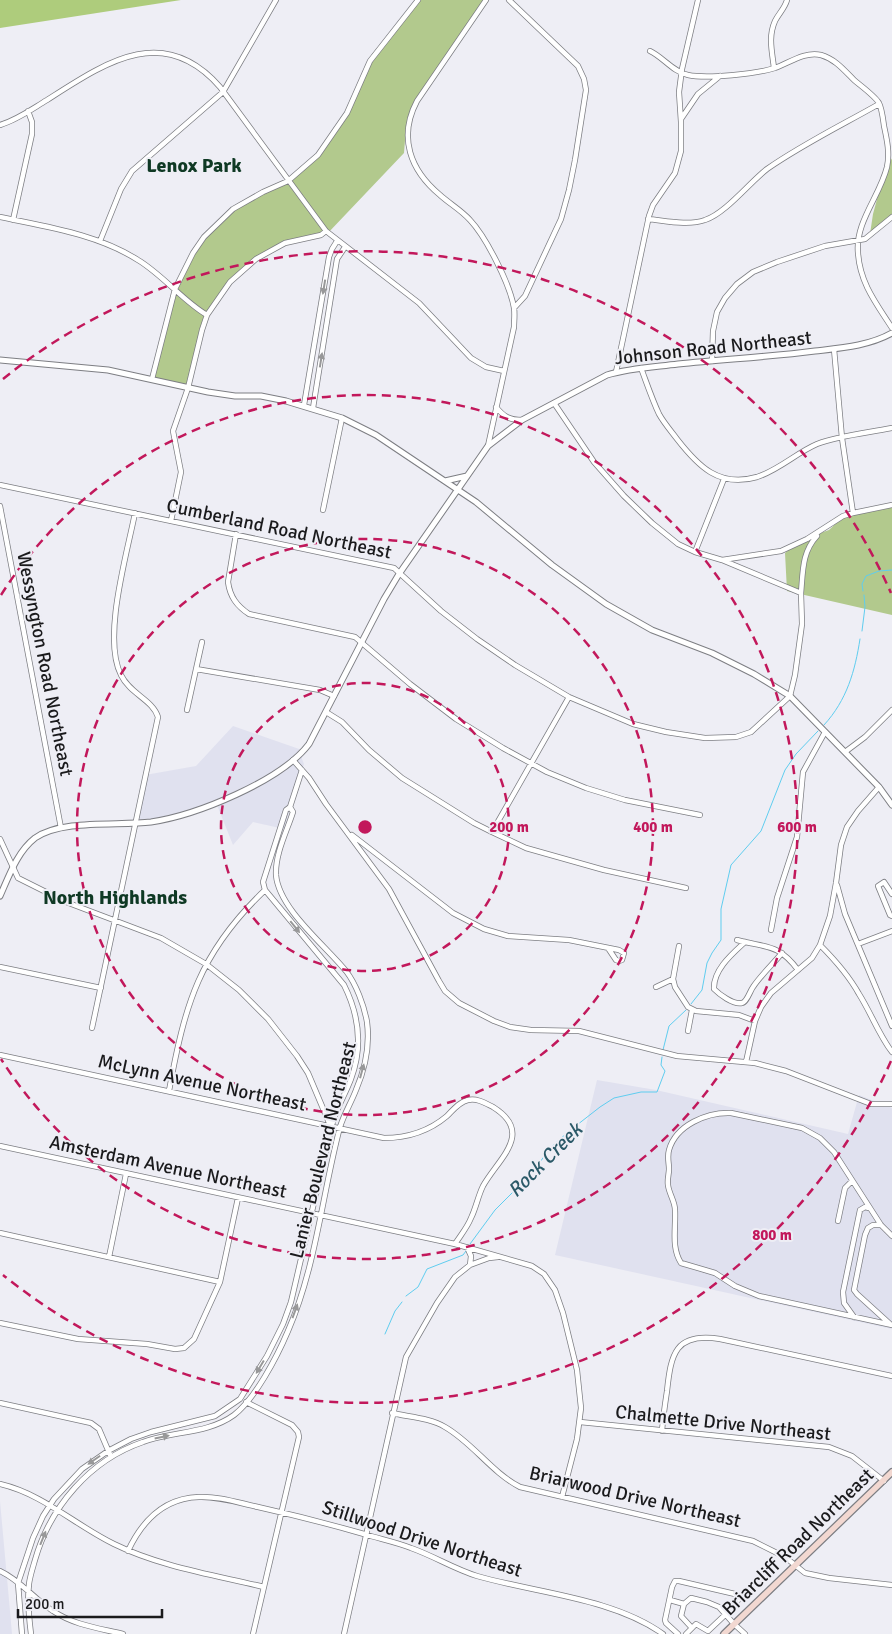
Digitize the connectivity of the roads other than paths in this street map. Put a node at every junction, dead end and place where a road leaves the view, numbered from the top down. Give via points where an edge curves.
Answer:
1 (276, 0) edge
2 (418, 0) edge
3 (486, 0) edge
4 (509, 0) edge
5 (698, 0) edge
6 (787, 0) edge
7 (650, 51) dead end
8 (774, 68) junction
9 (682, 73) junction
10 (720, 76) junction
11 (223, 92) junction
12 (879, 104) junction
13 (28, 111) junction
14 (681, 120) junction
15 (0, 125) edge
16 (889, 149) junction
17 (892, 156) edge
18 (288, 181) junction
19 (0, 216) edge
20 (892, 217) edge
21 (648, 219) junction
22 (13, 220) junction
23 (326, 231) junction
24 (858, 239) junction
25 (100, 241) junction
26 (338, 241) junction
27 (345, 247) junction
28 (175, 289) junction
29 (514, 308) junction
30 (207, 315) junction
31 (317, 327) junction
32 (892, 328) edge
33 (326, 329) junction
34 (892, 333) edge
35 (834, 349) junction
36 (0, 360) edge
37 (712, 360) junction
38 (642, 368) junction
39 (504, 371) junction
40 (616, 372) junction
41 (152, 379) junction
42 (188, 388) junction
43 (554, 403) junction
44 (304, 405) junction
45 (496, 407) junction
46 (313, 408) junction
47 (342, 418) junction
48 (522, 420) junction
49 (892, 428) edge
50 (842, 438) junction
51 (488, 446) junction
52 (468, 476) junction
53 (724, 479) junction
54 (445, 481) junction
55 (0, 485) edge
56 (458, 490) junction
57 (892, 505) edge
58 (0, 506) edge
59 (323, 510) dead end
60 (853, 513) junction
61 (135, 514) junction
62 (171, 521) junction
63 (821, 532) junction
64 (236, 534) junction
65 (695, 552) junction
66 (722, 560) junction
67 (399, 574) junction
68 (801, 593) junction
69 (202, 642) dead end
70 (361, 644) junction
71 (196, 669) junction
72 (334, 696) junction
73 (790, 696) junction
74 (569, 697) junction
75 (187, 710) dead end
76 (892, 710) edge
77 (326, 712) junction
78 (825, 732) junction
79 (845, 752) junction
80 (293, 760) junction
81 (531, 764) junction
82 (302, 770) junction
83 (879, 787) junction
84 (892, 805) edge
85 (290, 807) junction
86 (700, 815) dead end
87 (136, 822) junction
88 (340, 824) junction
89 (61, 828) junction
90 (492, 832) junction
91 (0, 839) edge
92 (269, 865) junction
93 (277, 867) junction
94 (13, 868) junction
95 (836, 883) junction
96 (686, 888) dead end
97 (265, 890) junction
98 (892, 894) edge
99 (0, 896) edge
100 (283, 898) junction
101 (276, 904) junction
102 (892, 916) edge
103 (115, 920) junction
104 (771, 930) dead end
105 (892, 931) edge
106 (737, 940) dead end
107 (745, 942) junction
108 (858, 944) junction
109 (820, 945) junction
110 (679, 946) dead end
111 (608, 948) dead end
112 (782, 953) junction
113 (206, 964) junction
114 (0, 967) edge
115 (343, 968) junction
116 (798, 970) junction
117 (336, 974) junction
118 (673, 979) junction
119 (656, 987) dead end
120 (101, 988) junction
121 (692, 1010) junction
122 (755, 1021) junction
123 (892, 1026) edge
124 (92, 1028) dead end
125 (367, 1031) junction
126 (688, 1031) dead end
127 (358, 1032) junction
128 (892, 1052) edge
129 (0, 1055) edge
130 (746, 1062) junction
131 (169, 1091) junction
132 (340, 1104) junction
133 (892, 1104) edge
134 (347, 1108) junction
135 (331, 1125) junction
136 (340, 1127) junction
137 (0, 1146) edge
138 (126, 1174) junction
139 (852, 1181) junction
140 (861, 1194) junction
141 (238, 1198) junction
142 (871, 1209) junction
143 (860, 1210) junction
144 (312, 1214) junction
145 (320, 1216) junction
146 (838, 1220) dead end
147 (881, 1225) junction
148 (0, 1233) edge
149 (892, 1236) edge
150 (455, 1244) junction
151 (467, 1247) junction
152 (108, 1257) junction
153 (505, 1257) junction
154 (470, 1265) junction
155 (220, 1282) junction
156 (855, 1317) junction
157 (0, 1322) edge
158 (891, 1325) edge
159 (280, 1328) junction
160 (288, 1331) junction
161 (892, 1376) edge
162 (240, 1399) junction
163 (0, 1403) edge
164 (247, 1403) junction
165 (392, 1413) junction
166 (580, 1422) junction
167 (662, 1430) junction
168 (108, 1451) junction
169 (111, 1457) junction
170 (892, 1472) edge
171 (884, 1481) junction
172 (0, 1484) edge
173 (562, 1497) junction
174 (50, 1505) junction
175 (58, 1510) junction
176 (282, 1512) junction
177 (366, 1534) junction
178 (128, 1551) junction
179 (796, 1565) junction
180 (0, 1571) edge
181 (892, 1585) edge
182 (22, 1586) junction
183 (264, 1587) junction
184 (29, 1593) junction
185 (670, 1600) junction
186 (684, 1604) junction
187 (726, 1614) junction
188 (734, 1624) junction
189 (692, 1628) junction
190 (674, 1633) edge
191 (22, 1634) edge
192 (31, 1634) edge
193 (122, 1634) edge
194 (254, 1634) edge
195 (344, 1634) edge
196 (663, 1634) edge
197 (686, 1634) edge
198 (724, 1634) edge
199 (746, 1634) edge

1 - 11 street
2 - 18 street via 370,60 347,113 326,145
3 - 29 street via 417,101 410,114 407,140 409,153 421,175 478,230
4 - 29 street via 578,66 586,90 570,190 561,219 525,296
5 - 9 street
6 - 8 street via 771,33
7 - 9 street
8 - 10 street
8 - 12 street via 811,54 823,55 840,65
9 - 10 street
9 - 14 street via 679,92
10 - 14 street via 698,94
11 - 13 street via 208,74 189,62 166,54 142,53 121,58 93,72
11 - 18 street
11 - 25 street via 132,171 121,189
12 - 16 street
12 - 21 street via 766,170 708,219 691,222
13 - 15 street
13 - 22 street via 32,134
14 - 21 street via 681,151 676,173 653,205
16 - 17 street
16 - 24 street via 887,167
18 - 23 street
18 - 28 street via 248,200 218,222 193,253
19 - 22 street
20 - 24 street via 865,239
21 - 40 street
22 - 25 street
23 - 26 street
23 - 30 street via 285,243 256,259 230,282
24 - 32 street via 860,267 866,288
24 - 37 street via 778,262 754,272 737,284 717,312
25 - 28 street via 139,260
26 - 27 street
26 -> 31 street via 329,257
27 - 33 street via 338,259
27 - 39 street via 419,303 471,358 486,367
28 - 30 street
28 - 41 street
29 - 39 street via 514,327
30 - 42 street
31 - 33 street
31 - 44 street
46 -> 33 street
34 - 35 street, Johnson Road Northeast via 877,342
35 - 37 street, Johnson Road Northeast
35 - 50 street
36 - 41 street via 108,370
37 - 38 street, Johnson Road Northeast
38 - 40 street, Johnson Road Northeast
38 - 53 street via 660,417 691,456
39 - 45 street
40 - 43 street, Johnson Road Northeast
41 - 42 street
42 - 44 street via 223,395 273,397
42 - 62 street via 173,431 181,472
43 - 48 street, Johnson Road Northeast
43 - 65 street via 594,462 624,496 666,535
44 - 46 street
45 - 48 street via 507,418
45 - 51 street
46 - 47 street
47 - 54 street via 376,435
47 - 59 street
48 - 51 street, Johnson Road Northeast
49 - 50 street
50 - 53 street via 801,452 757,476
50 - 60 street
51 - 52 street, Johnson Road Northeast
52 - 54 street
52 - 56 street, Johnson Road Northeast
53 - 65 street
54 - 56 street
55 - 61 street, Cumberland Road Northeast
56 - 67 street, Johnson Road Northeast
56 - 73 street via 606,604 652,630 748,670
57 - 60 street
58 - 89 street, Wessyngton Road Northeast
60 - 63 street via 843,516
61 - 62 street, Cumberland Road Northeast
61 - 87 street via 117,600 115,655 125,682 135,694 154,707 158,717
62 - 64 street, Cumberland Road Northeast
63 - 66 street via 781,551
63 - 68 street via 806,549
64 - 67 street, Cumberland Road Northeast via 387,566
64 - 70 street via 228,582 232,598 241,609 257,617 355,638
65 - 66 street
66 - 68 street
67 - 70 street, Johnson Road Northeast
67 - 74 street, Cumberland Road Northeast via 477,639
68 - 73 street via 802,624
69 - 71 street
70 - 72 street, Johnson Road Northeast
70 - 81 street via 443,710
71 - 72 street via 320,690
71 - 75 street
72 - 77 street, Johnson Road Northeast
73 - 74 street, Cumberland Road Northeast via 751,732 722,739 633,724
73 - 78 street
74 - 81 street
76 - 79 street
77 - 80 street, Johnson Road Northeast via 309,744
77 - 90 street via 342,722 402,778
78 - 79 street
78 - 104 street via 804,772 797,838 777,898
79 - 83 street
80 - 82 street
80 - 87 street, Johnson Road Northeast via 252,786 215,804 151,822
81 - 86 street via 625,800
81 - 90 street
82 - 85 street, Lanier Boulevard Northeast
82 - 88 street
83 - 84 street
83 - 95 street via 847,827
85 - 92 street, Lanier Boulevard Northeast via 286,810
85 - 93 street, Lanier Boulevard Northeast via 293,812
87 - 89 street, Johnson Road Northeast
87 - 103 street
88 - 111 street via 444,906 475,925 502,935 569,940
88 - 130 street via 389,889 442,986 459,1003 518,1029 578,1031 677,1056
89 - 94 street, Johnson Road Northeast via 34,839
90 - 96 street via 526,848
91 - 94 street
92 - 93 street
92 - 97 street, Lanier Boulevard Northeast
93 - 100 street, Lanier Boulevard Northeast
94 - 99 street, Johnson Road Northeast
94 - 103 street via 18,878 48,894
95 - 108 street
95 - 109 street
97 - 101 street, Lanier Boulevard Northeast
97 - 113 street via 232,924
98 - 102 street via 884,882 878,886
100 - 101 street
100 - 115 street, Lanier Boulevard Northeast
101 -> 117 street, Lanier Boulevard Northeast
103 - 113 street via 161,938
103 - 120 street
105 - 108 street
106 - 107 street
107 - 112 street via 761,944
107 - 112 street via 726,961 714,983 718,993 733,1001 745,1001 752,987
108 - 123 street
109 - 116 street via 812,958
109 - 128 street via 859,993
110 - 118 street
112 - 116 street
113 - 131 street via 186,1014
113 - 135 street via 239,990 283,1036 308,1073
114 - 120 street
115 - 117 street
115 - 125 street, Lanier Boulevard Northeast via 355,986 367,1020
116 - 122 street via 772,993
117 - 127 street, Lanier Boulevard Northeast via 352,1002
118 - 119 street
118 - 121 street
120 - 124 street
121 - 122 street via 739,1015
121 - 126 street
122 - 130 street
125 - 127 street
134 -> 125 street, Lanier Boulevard Northeast via 363,1071
127 - 132 street, Lanier Boulevard Northeast via 357,1060
129 - 131 street, McLynn Avenue Northeast
130 - 133 street via 786,1071 871,1104
131 - 135 street, McLynn Avenue Northeast
132 - 134 street
132 - 135 street, Lanier Boulevard Northeast
134 - 136 street, Lanier Boulevard Northeast
135 - 136 street, McLynn Avenue Northeast
135 - 144 street, Lanier Boulevard Northeast
136 - 145 street, Lanier Boulevard Northeast
136 - 150 street, McLynn Avenue Northeast via 384,1138 405,1138 427,1130 458,1105 472,1100 482,1101 504,1115 512,1128 510,1147 484,1184 470,1222
137 - 138 street, Amsterdam Avenue Northeast
138 - 141 street, Amsterdam Avenue Northeast
138 - 152 street
139 - 140 street
139 - 146 street via 845,1188
139 - 156 street via 834,1152 813,1133 786,1123 731,1113 713,1114 692,1122 674,1140 668,1155 668,1182 675,1210 675,1250 681,1263 714,1273 759,1296
140 - 142 street
140 - 143 street
141 - 144 street, Amsterdam Avenue Northeast
141 - 155 street
142 - 143 street via 865,1207
142 - 147 street
143 - 156 street via 843,1292 844,1303
144 - 145 street, Amsterdam Avenue Northeast
144 - 159 street, Lanier Boulevard Northeast via 294,1292
145 - 150 street, Amsterdam Avenue Northeast
160 -> 145 street, Lanier Boulevard Northeast via 304,1287
147 - 149 street
147 - 158 street via 874,1224 866,1232 854,1290
148 - 152 street
150 - 151 street, Amsterdam Avenue Northeast
151 - 153 street, Amsterdam Avenue Northeast
151 - 154 street
152 - 155 street
153 - 154 street via 489,1258
153 - 166 street, Amsterdam Avenue Northeast via 536,1268 548,1278 555,1290 577,1370
154 - 165 street via 452,1280 409,1350
155 - 157 street via 194,1339 180,1349 78,1339
156 - 158 street
159 - 160 street
159 -> 162 street, Lanier Boulevard Northeast
160 - 164 street, Lanier Boulevard Northeast
161 - 167 street via 725,1340 696,1337 682,1345 672,1358
162 - 164 street
162 - 168 street, Lanier Boulevard Northeast via 215,1416 151,1432
163 - 168 street via 91,1423 98,1429
169 -> 164 street, Lanier Boulevard Northeast via 144,1441 226,1420
164 - 176 street via 292,1425 298,1432
165 - 173 street, Briarwood Drive Northeast via 444,1426 505,1478 520,1487
165 - 177 street
166 - 167 street, Chalmette Drive Northeast
166 - 173 street, Amsterdam Avenue Northeast
167 - 171 street, Chalmette Drive Northeast via 829,1448 852,1456
168 - 169 street
168 -> 174 street, Lanier Boulevard Northeast via 82,1469
169 - 175 street, Lanier Boulevard Northeast via 77,1485
170 - 171 main road, Briarcliff Road Northeast
171 - 179 main road, Briarcliff Road Northeast
172 - 174 street via 27,1492
173 - 179 street, Briarwood Drive Northeast via 746,1539 767,1547
174 - 175 street
174 - 182 street, Lanier Boulevard Northeast via 33,1538
175 - 178 street
184 -> 175 street, Lanier Boulevard Northeast via 41,1541
176 - 177 street, Stillwood Drive Northeast
176 - 178 street, Stillwood Drive Northeast via 213,1497 183,1499 149,1518 137,1532
176 - 183 street
177 - 195 street
177 - 196 street, Stillwood Drive Northeast via 413,1548 477,1576 614,1609 649,1624
178 - 183 street via 171,1566
179 - 181 street, Briarwood Drive Northeast via 805,1573
179 - 188 main road, Briarcliff Road Northeast
180 - 182 street
182 - 184 street
182 - 191 street, Lanier Boulevard Northeast
183 - 194 street
184 - 192 street, Lanier Boulevard Northeast
184 - 193 street via 71,1621
185 - 186 street
185 - 187 street via 674,1584 679,1581 735,1594 739,1599
185 - 190 street via 665,1620
186 - 187 street via 691,1598 719,1606
186 - 189 street via 681,1616
187 - 188 street
187 - 189 street via 708,1631 696,1624
188 - 198 main road, Briarcliff Road Northeast
188 - 199 street
189 - 197 street

